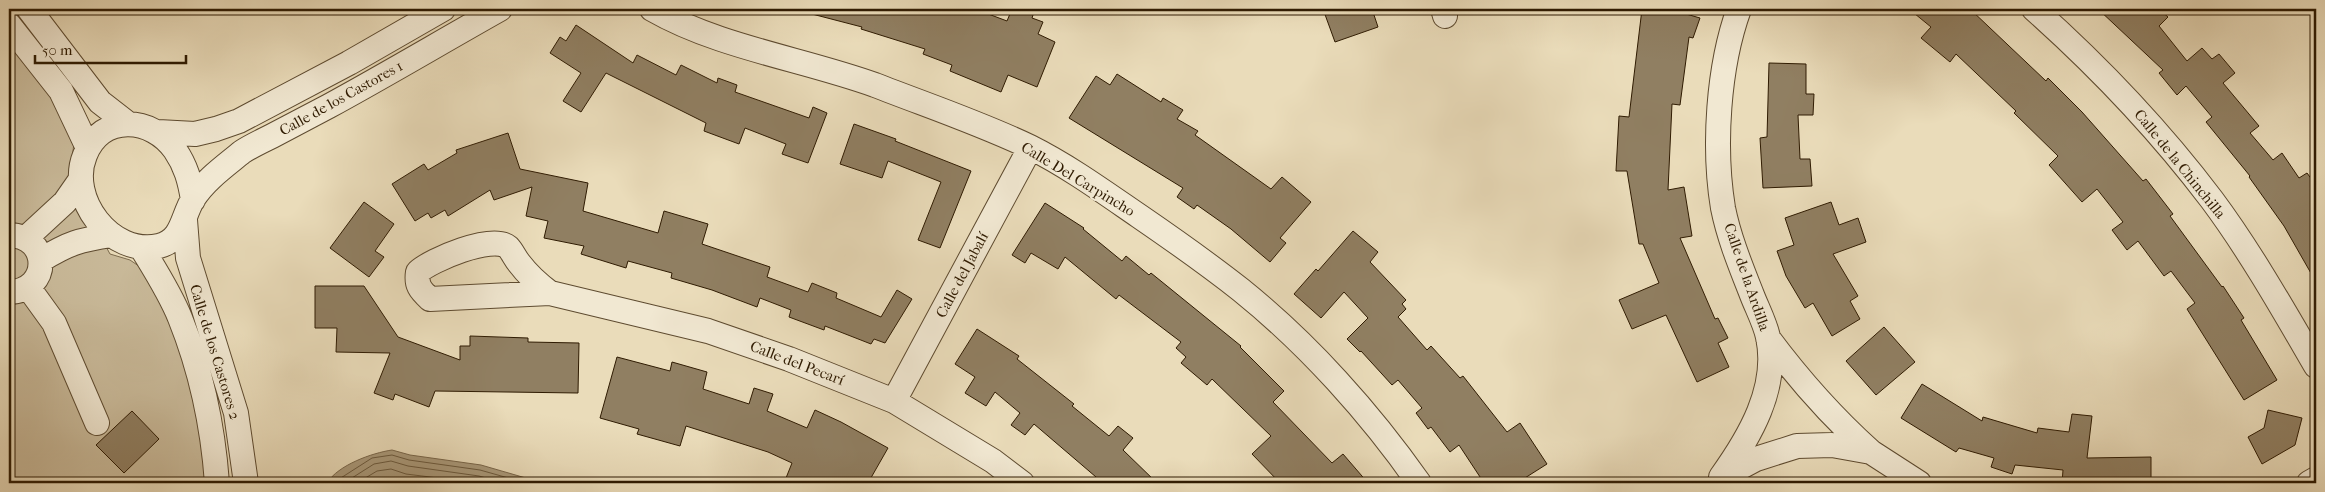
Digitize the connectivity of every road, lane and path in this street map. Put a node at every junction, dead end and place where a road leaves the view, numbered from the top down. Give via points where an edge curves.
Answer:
1 (30, 9) edge
2 (442, 9) edge
3 (500, 9) edge
4 (652, 9) edge
5 (1739, 9) edge
6 (2034, 9) edge
7 (9, 25) edge
8 (128, 122) junction
9 (158, 132) junction
10 (88, 148) junction
11 (1030, 148) junction
12 (82, 179) junction
13 (189, 210) junction
14 (17, 236) edge
15 (112, 236) junction
16 (141, 247) junction
17 (41, 260) junction
18 (18, 290) edge
19 (550, 293) junction
20 (1768, 338) junction
21 (2316, 366) edge
22 (894, 401) junction
23 (97, 423) dead end
24 (1871, 452) junction
25 (2316, 479) edge
26 (1717, 480) edge
27 (217, 483) edge
28 (246, 483) edge
29 (1022, 483) edge
30 (1419, 483) edge
31 (1919, 483) edge
32 (2309, 483) edge

1 - 8 street via 100,102
2 - 9 street, Calle de los Castores 1 via 349,63 238,121 195,134
3 - 13 street, Calle de los Castores 1 via 245,150 213,176
4 - 11 street, Calle Del Carpincho via 708,35 871,84
5 - 20 street, Calle de la Ardilla via 1726,58 1720,107 1719,160 1726,217 1738,260
6 - 21 street, Calle de la Chinchilla via 2121,92 2212,201 2280,304
7 - 10 street via 61,91
8 - 9 street
8 - 10 street via 112,126
9 - 13 street via 175,150 186,169
10 - 12 street
11 - 22 street, Calle del Jabalí
11 - 30 street, Calle Del Carpincho via 1107,194 1241,290 1335,381
12 - 14 street via 65,202
12 - 15 street via 89,210
13 - 16 street via 178,233 169,242
13 - 28 street, Calle de los Castores 2 via 190,268 236,413
14 - 17 street via 38,251
15 - 16 street
15 - 17 street via 65,245
16 - 27 street, Calle de los Castores 2 via 166,289 188,340 211,426
17 - 18 street via 38,276
18 - 23 street via 54,323
19 - 19 street, Calle del Pecarí via 531,278 507,246 495,242 427,264 418,272 417,283 430,298
19 - 22 street, Calle del Pecarí via 708,332 789,358
20 - 24 street, Calle de la Ardilla via 1834,419
20 - 26 street, Calle de la Ardilla via 1770,366 1766,390 1754,424 1743,446
22 - 29 street, Calle del Pecarí via 993,461
24 - 26 street, Calle de la Ardilla via 1832,446 1797,446 1756,459
24 - 31 street, Calle de la Ardilla
25 - 32 street

